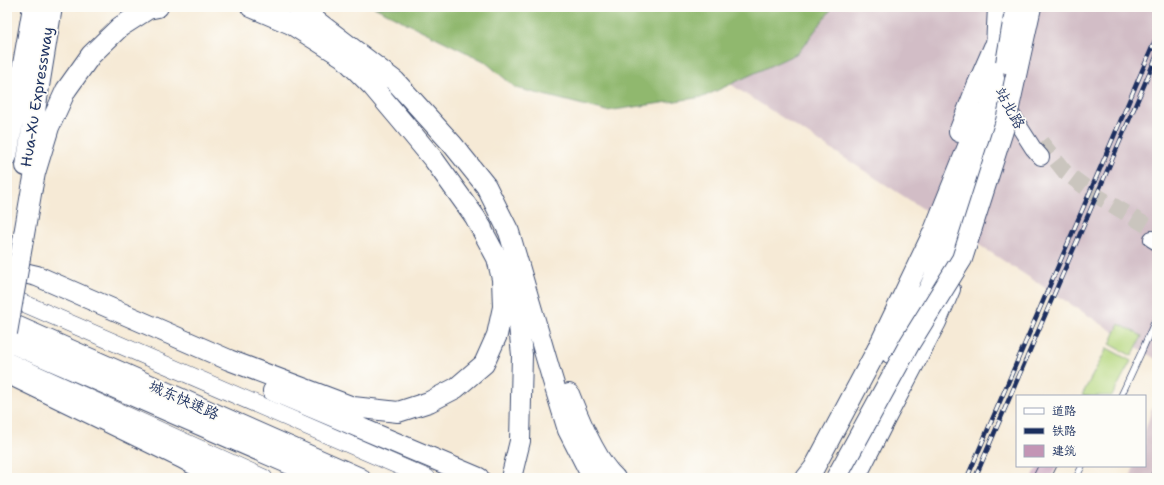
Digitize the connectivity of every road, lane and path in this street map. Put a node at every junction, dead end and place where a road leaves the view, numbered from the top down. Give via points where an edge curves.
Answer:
1 (23, 7) edge
2 (33, 7) edge
3 (52, 7) edge
4 (158, 7) edge
5 (251, 7) edge
6 (275, 7) edge
7 (292, 7) edge
8 (298, 7) edge
9 (996, 7) edge
10 (1031, 7) edge
11 (1012, 10) edge
12 (323, 25) junction
13 (327, 47) junction
14 (994, 47) junction
15 (996, 83) junction
16 (14, 112) junction
17 (1006, 121) junction
18 (7, 156) edge
19 (27, 186) junction
20 (475, 217) junction
21 (962, 259) junction
22 (7, 269) edge
23 (7, 278) edge
24 (7, 281) edge
25 (525, 287) junction
26 (7, 296) edge
27 (1157, 316) edge
28 (7, 322) edge
29 (536, 324) junction
30 (7, 333) edge
31 (917, 333) junction
32 (898, 338) junction
33 (7, 341) edge
34 (877, 350) junction
35 (7, 361) edge
36 (7, 373) edge
37 (1121, 395) edge
38 (524, 440) junction
39 (182, 458) junction
40 (1082, 467) edge
41 (816, 475) edge
42 (219, 478) edge
43 (242, 478) edge
44 (264, 478) edge
45 (322, 478) edge
46 (360, 478) edge
47 (427, 478) edge
48 (479, 478) edge
49 (512, 478) edge
50 (523, 478) edge
51 (593, 478) edge
52 (615, 478) edge
53 (836, 478) edge
54 (855, 478) edge
55 (1076, 478) edge

1 - 16 highway via 11,80
2 - 16 highway, Hua-Xu Expressway
3 - 19 highway, Hua-Xu Expressway
4 - 19 highway via 148,9 120,27 91,55 66,90 49,126 35,173
5 - 13 highway via 291,24
6 - 13 highway
7 - 12 highway
8 - 12 highway
9 - 14 street, 站北路
10 - 17 highway, bridge
11 - 15 street, 站北路 via 1005,51 1006,87 1041,149 1033,148 1010,112
11 - 17 highway, bridge via 1016,41
11 - 31 highway, bridge via 999,101 983,167 955,249
12 - 25 highway via 395,81 486,186 509,232
13 - 20 highway via 343,57 373,87 434,160
14 - 15 street, 站北路
14 - 34 highway via 924,228 895,292
15 - 32 highway via 982,143 954,231 929,289
16 - 18 highway, Hua-Xu Expressway
17 - 21 highway, bridge
19 - 24 highway, Hua-Xu Expressway
19 - 30 highway, bridge
20 - 22 highway via 498,258 502,279 503,306 497,335 484,364 456,388 429,402 398,412 353,407 229,360 37,276
20 - 38 highway via 506,268 516,297 522,355
21 - 31 highway, bridge
21 - 54 highway, bridge via 936,322
23 - 48 highway
25 - 29 highway
25 - 38 highway via 531,367
26 - 47 main road
27 - 37 lane
28 - 46 highway, 城东快速路
29 - 51 highway via 568,430
29 - 52 highway via 554,357 576,412 597,453
31 - 53 highway, bridge
32 - 34 highway via 948,226 981,114 933,232
32 - 41 highway
33 - 45 highway, 城东快速路
34 - 41 highway
35 - 44 main road
36 - 39 highway
38 - 49 highway
38 - 50 highway
39 - 42 highway
39 - 43 highway
40 - 55 lane

